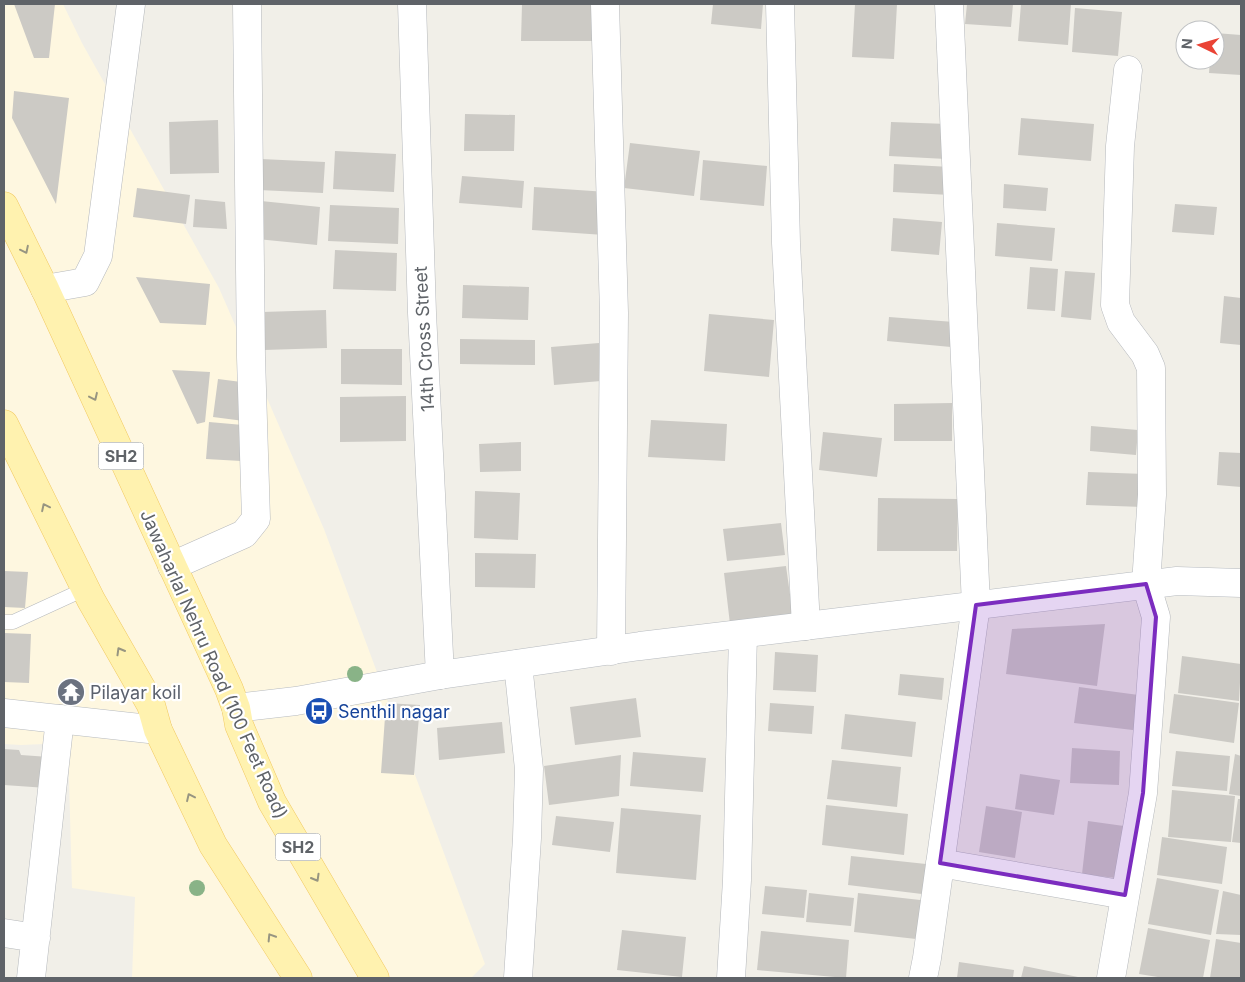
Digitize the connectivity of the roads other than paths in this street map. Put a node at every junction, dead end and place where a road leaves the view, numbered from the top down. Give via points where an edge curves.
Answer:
1 (131, 4) edge
2 (247, 4) edge
3 (412, 4) edge
4 (605, 4) edge
5 (780, 4) edge
6 (948, 4) edge
7 (1128, 70) dead end
8 (4, 206) edge
9 (45, 289) junction
10 (4, 424) edge
11 (172, 566) junction
12 (1241, 583) edge
13 (1146, 584) junction
14 (85, 589) junction
15 (976, 605) junction
16 (4, 622) edge
17 (806, 626) junction
18 (743, 634) junction
19 (611, 651) junction
20 (518, 664) junction
21 (440, 675) junction
22 (4, 701) edge
23 (236, 708) junction
24 (4, 713) edge
25 (60, 713) junction
26 (155, 722) junction
27 (940, 863) junction
28 (1125, 895) junction
29 (4, 933) edge
30 (36, 938) junction
31 (291, 976) edge
32 (32, 978) edge
33 (375, 978) edge
34 (518, 978) edge
35 (731, 978) edge
36 (923, 978) edge
37 (1111, 978) edge

1 - 9 street via 98,256 85,282
2 - 11 street via 256,519 244,534
3 - 21 street, 14th Cross Street via 422,313
4 - 19 street via 614,312
5 - 17 street via 786,243
6 - 15 street
7 - 13 street via 1120,146 1115,305 1121,322 1145,354 1151,368 1152,495
8 -> 9 main road, Jawaharlal Nehru Road (100 Feet Road) / SH2
9 -> 11 main road, Jawaharlal Nehru Road (100 Feet Road) / SH2
14 -> 10 main road
11 - 23 main road, Jawaharlal Nehru Road (100 Feet Road) / SH2
12 - 13 street via 1177,581
13 - 15 street
13 - 28 street via 1156,617 1143,793
14 - 16 lane via 13,622
26 -> 14 main road via 151,705
15 - 17 street
15 - 27 street
17 - 18 street
18 - 19 street
18 - 35 street via 737,880
19 - 20 street
20 - 21 street
20 - 34 street via 529,769
21 - 23 street via 296,701
22 - 25 street
23 -> 33 main road, Jawaharlal Nehru Road (100 Feet Road) / SH2 via 239,725 272,802
24 - 25 street
25 - 26 street
25 - 30 street
31 -> 26 main road via 213,845
27 - 28 street
27 - 36 street
28 - 37 street
29 - 30 street
30 - 32 street

